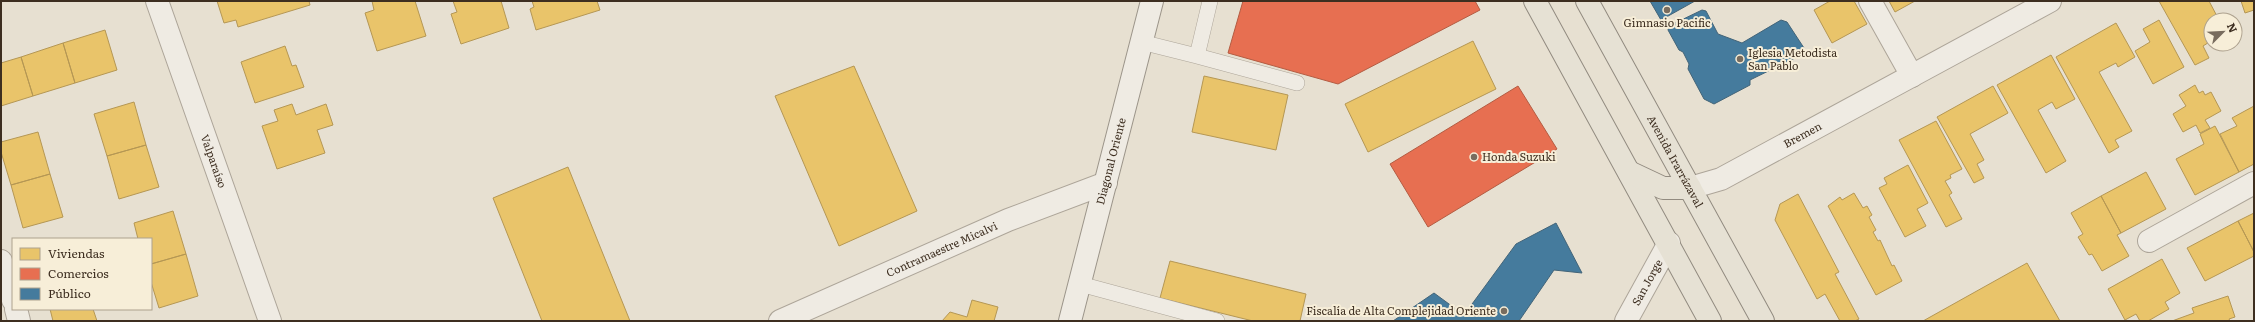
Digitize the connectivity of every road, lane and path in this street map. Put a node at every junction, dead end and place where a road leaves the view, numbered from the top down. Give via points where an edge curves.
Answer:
1 (157, 1) edge
2 (1152, 1) edge
3 (1210, 1) edge
4 (1535, 1) edge
5 (1587, 1) edge
6 (1870, 1) edge
7 (2050, 1) edge
8 (1141, 42) junction
9 (1197, 56) junction
10 (1912, 76) junction
11 (1297, 83) dead end
12 (1629, 172) junction
13 (1106, 183) junction
14 (2254, 183) edge
15 (1690, 188) junction
16 (2149, 241) dead end
17 (1669, 243) junction
18 (1, 261) edge
19 (1080, 284) junction
20 (12, 297) edge
21 (16, 310) edge
22 (19, 321) edge
23 (270, 321) edge
24 (780, 321) edge
25 (1070, 321) edge
26 (1217, 321) edge
27 (1626, 321) edge
28 (1710, 321) edge
29 (1763, 321) edge

1 - 23 street, Valparaíso
2 - 8 street, Diagonal Oriente
3 - 9 lane
4 - 12 main road
5 - 15 main road, Avenida Irarrázaval
6 - 10 street
7 - 10 street, Bremen
8 - 9 lane
8 - 13 street, Diagonal Oriente
9 - 11 lane
10 - 15 street, Bremen via 1721,179
12 - 15 main road via 1663,188
12 - 17 main road
13 - 19 street, Diagonal Oriente
13 - 24 street, Contramaestre Micalvi via 1022,214
14 - 16 street
15 - 29 main road, Avenida Irarrázaval
17 - 27 street, San Jorge
17 - 28 main road
18 - 20 street
19 - 25 street, Diagonal Oriente
19 - 26 lane
21 - 22 street

